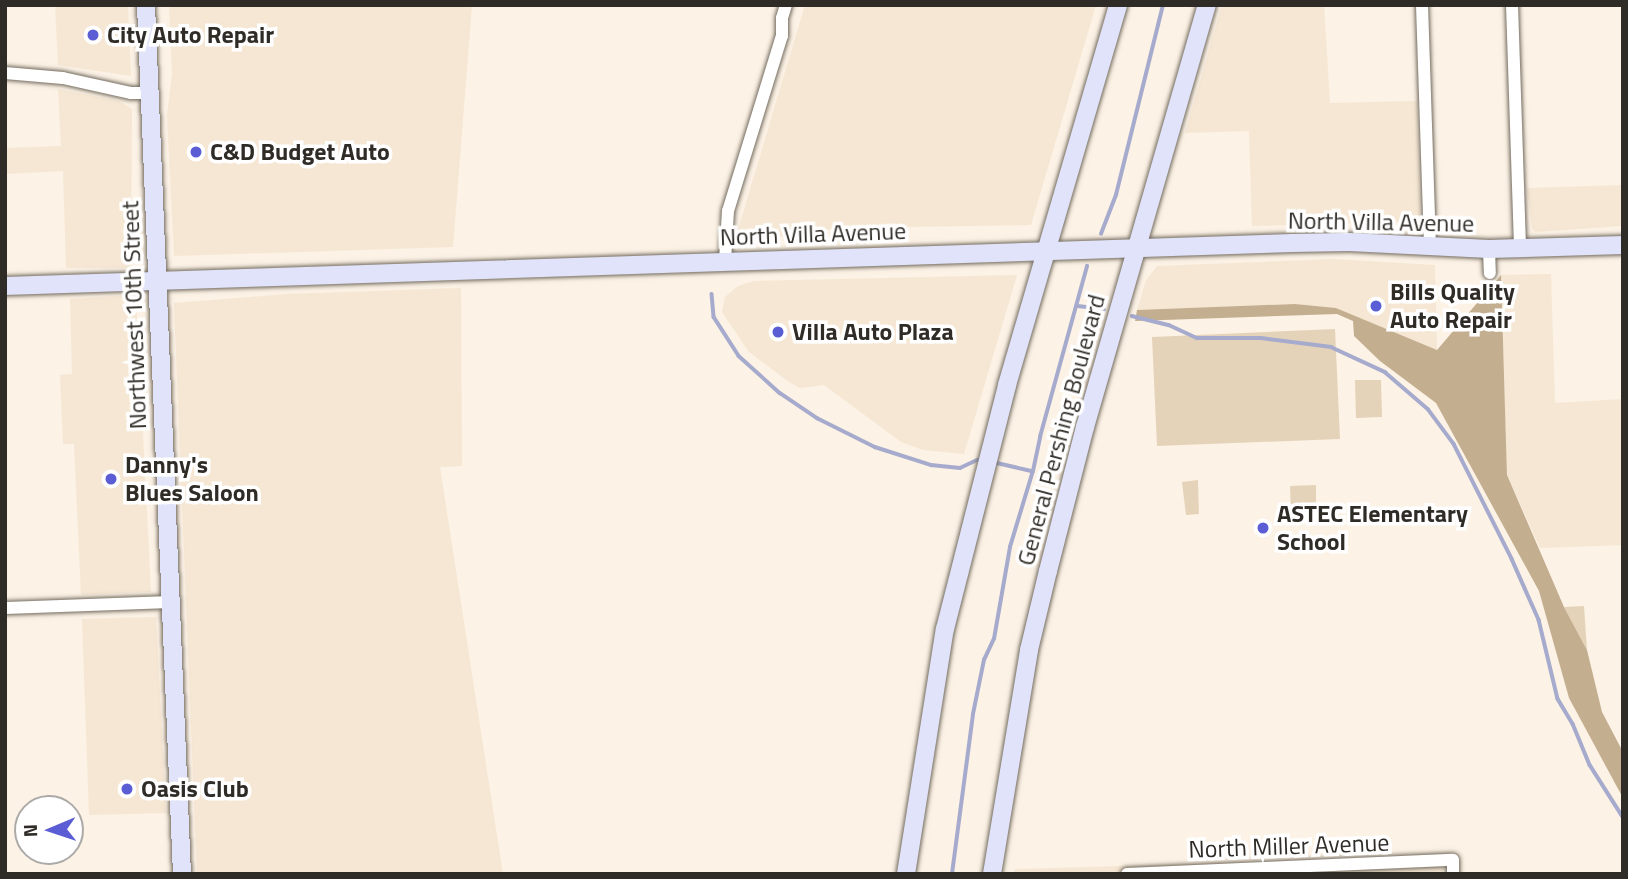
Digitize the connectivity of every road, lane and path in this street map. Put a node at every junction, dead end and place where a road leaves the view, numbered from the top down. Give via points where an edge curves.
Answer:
1 (146, 5) edge
2 (786, 5) edge
3 (1118, 5) edge
4 (1207, 5) edge
5 (1422, 5) edge
6 (1512, 5) edge
7 (5, 73) edge
8 (149, 93) junction
9 (1623, 244) edge
10 (1430, 246) junction
11 (1136, 249) junction
12 (1489, 249) junction
13 (1520, 249) junction
14 (1046, 252) junction
15 (725, 261) junction
16 (1490, 273) dead end
17 (157, 281) junction
18 (5, 286) edge
19 (171, 602) junction
20 (5, 608) edge
21 (1453, 867) edge
22 (997, 873) edge
23 (182, 874) edge
24 (906, 874) edge
25 (1127, 874) edge

1 - 8 main road, Northwest 10th Street
2 - 15 street via 782,36 728,211
3 - 14 main road
4 - 11 main road, General Pershing Boulevard
5 - 10 street
6 - 13 street
7 - 8 street
8 - 17 main road, Northwest 10th Street
9 - 13 main road, North Villa Avenue
10 - 11 main road, North Villa Avenue via 1349,242
10 - 12 main road, North Villa Avenue
11 - 14 main road, North Villa Avenue
11 - 22 main road, General Pershing Boulevard via 1084,427 1029,650
12 - 13 main road, North Villa Avenue
12 - 16 street
14 - 15 main road, North Villa Avenue
14 - 24 main road via 945,629
15 - 17 main road, North Villa Avenue
17 - 18 main road, North Villa Avenue
17 - 19 main road, Northwest 10th Street
19 - 20 street
19 - 23 main road, Northwest 10th Street
21 - 25 street, North Miller Avenue

